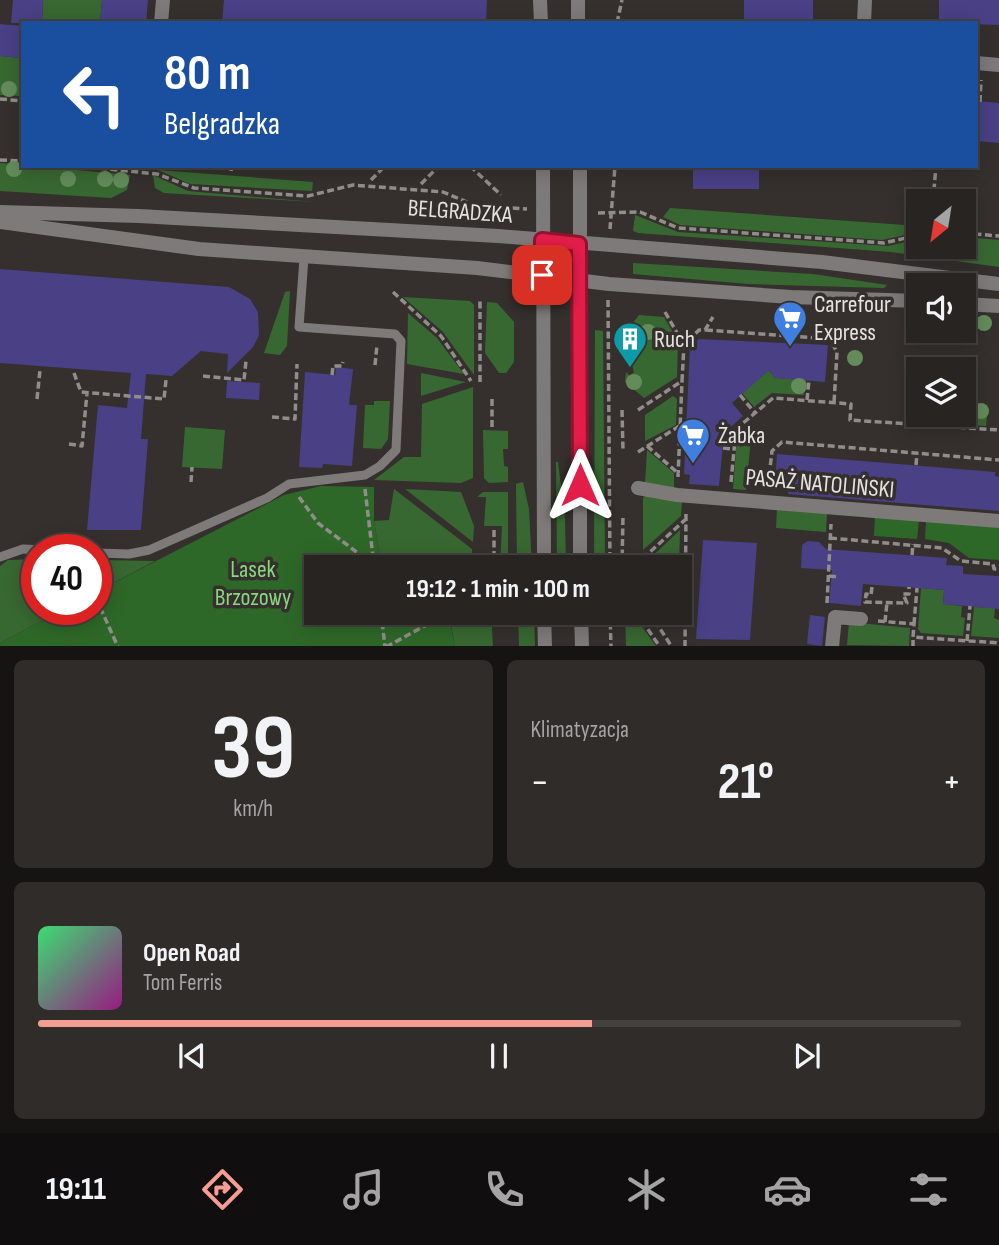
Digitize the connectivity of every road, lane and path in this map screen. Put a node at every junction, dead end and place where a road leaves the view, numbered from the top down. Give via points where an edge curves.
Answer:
1 (163, 0) edge
2 (540, 0) edge
3 (578, 0) edge
4 (622, 0) edge
5 (865, 0) edge
6 (161, 21) edge
7 (541, 21) edge
8 (578, 21) edge
9 (617, 21) edge
10 (864, 21) edge
11 (978, 63) edge
12 (999, 65) edge
13 (981, 84) dead end
14 (0, 99) edge
15 (21, 101) edge
16 (980, 102) dead end
17 (0, 160) edge
18 (21, 162) edge
19 (98, 168) edge
20 (382, 168) edge
21 (437, 168) edge
22 (472, 168) edge
23 (543, 168) edge
24 (580, 168) edge
25 (615, 168) edge
26 (936, 168) edge
27 (371, 180) dead end
28 (421, 184) dead end
29 (934, 189) edge
30 (501, 195) dead end
31 (516, 208) dead end
32 (0, 212) edge
33 (611, 212) junction
34 (593, 213) dead end
35 (0, 222) edge
36 (610, 229) dead end
37 (976, 234) edge
38 (999, 236) edge
39 (906, 238) edge
40 (542, 240) junction
41 (579, 244) junction
42 (304, 258) junction
43 (542, 275) junction
44 (579, 280) junction
45 (999, 284) edge
46 (393, 292) dead end
47 (480, 299) dead end
48 (608, 300) dead end
49 (906, 301) edge
50 (976, 305) edge
51 (999, 306) edge
52 (665, 312) dead end
53 (713, 317) dead end
54 (822, 325) dead end
55 (705, 330) junction
56 (830, 339) junction
57 (684, 345) junction
58 (246, 361) dead end
59 (342, 362) dead end
60 (297, 364) dead end
61 (40, 370) dead end
62 (74, 373) dead end
63 (332, 375) dead end
64 (203, 376) dead end
65 (166, 380) dead end
66 (809, 380) dead end
67 (471, 381) dead end
68 (682, 381) junction
69 (480, 383) dead end
70 (87, 393) junction
71 (740, 395) dead end
72 (37, 399) dead end
73 (492, 399) dead end
74 (807, 400) junction
75 (834, 402) junction
76 (622, 410) dead end
77 (638, 410) dead end
78 (754, 413) junction
79 (272, 417) dead end
80 (681, 425) junction
81 (492, 426) dead end
82 (999, 430) edge
83 (69, 444) dead end
84 (647, 446) junction
85 (723, 448) dead end
86 (734, 449) junction
87 (623, 450) dead end
88 (638, 452) dead end
89 (917, 453) junction
90 (999, 460) edge
91 (916, 465) dead end
92 (192, 467) dead end
93 (679, 474) junction
94 (191, 482) dead end
95 (289, 484) junction
96 (638, 488) dead end
97 (365, 490) dead end
98 (677, 495) junction
99 (730, 498) junction
100 (767, 501) junction
101 (623, 515) dead end
102 (999, 521) edge
103 (494, 530) dead end
104 (913, 544) junction
105 (21, 550) edge
106 (112, 554) edge
107 (360, 555) edge
108 (374, 555) edge
109 (494, 555) edge
110 (544, 555) edge
111 (580, 555) edge
112 (610, 555) edge
113 (622, 555) edge
114 (647, 555) edge
115 (686, 555) edge
116 (912, 555) dead end
117 (0, 558) edge
118 (999, 569) edge
119 (829, 576) junction
120 (839, 577) dead end
121 (872, 587) dead end
122 (909, 587) dead end
123 (917, 588) dead end
124 (887, 602) junction
125 (970, 607) dead end
126 (835, 617) junction
127 (861, 619) joint
128 (885, 622) junction
129 (914, 624) junction
130 (108, 625) edge
131 (383, 625) edge
132 (425, 625) edge
133 (544, 625) edge
134 (581, 625) edge
135 (610, 625) edge
136 (645, 625) edge
137 (658, 625) edge
138 (685, 625) edge
139 (913, 637) junction
140 (965, 641) junction
141 (999, 643) edge
142 (118, 646) edge
143 (385, 646) edge
144 (545, 646) edge
145 (582, 646) edge
146 (611, 646) edge
147 (660, 646) edge
148 (672, 646) edge
149 (685, 646) edge
150 (832, 646) edge
151 (913, 646) edge
152 (962, 646) edge

1 - 6 street
2 - 7 street
3 - 8 street
4 - 9 path
5 - 10 street
11 - 12 street
13 - 16 path
14 - 15 path
17 - 18 path
19 - 31 path via 157,174 194,188 308,196 354,186 443,192 474,205
20 - 27 path
21 - 28 path
22 - 30 path
23 - 40 street
24 - 41 street
25 - 33 path
26 - 29 path
32 - 40 street, BELGRADZKA via 354,226
33 - 34 path
33 - 36 path
33 - 39 path via 640,212 678,228 884,243
35 - 42 street
37 - 38 path
40 - 41 street, BELGRADZKA
40 - 43 street
41 - 44 street
41 - 45 street, BELGRADZKA via 822,262
42 - 43 street
42 - 95 lane via 299,327 396,334 401,341 396,450 365,475
43 - 44 street
43 - 110 street
44 - 49 street via 791,297
44 - 111 street
46 - 67 path via 441,336
47 - 69 path
48 - 112 path
50 - 51 street
52 - 57 path
53 - 55 path
54 - 56 path
55 - 56 path
55 - 57 path
56 - 75 path via 837,352
57 - 68 path
58 - 64 path via 244,380
59 - 63 path via 342,366 333,366
60 - 79 path via 295,419
61 - 72 path
62 - 70 path via 81,392
65 - 70 path via 164,399
66 - 74 path
68 - 77 path
68 - 80 path
70 - 83 path via 82,446
71 - 78 path
73 - 81 path
74 - 75 path
74 - 78 path via 773,398
75 - 82 path via 851,404 850,420
76 - 87 path
78 - 86 path via 736,429
80 - 84 path
80 - 93 path
84 - 88 path
84 - 93 path
85 - 86 path
86 - 99 path
89 - 90 path
89 - 91 path
89 - 100 path via 782,442 772,451
92 - 94 path
93 - 98 path
95 - 106 lane via 149,550
95 - 107 path via 318,523
96 - 98 street, PASAŻ NATOLIŃSKI
97 - 108 path
98 - 99 street, PASAŻ NATOLIŃSKI
99 - 100 street, PASAŻ NATOLIŃSKI
100 - 102 street, PASAŻ NATOLIŃSKI
101 - 113 path
103 - 109 path
104 - 116 path
104 - 118 path via 942,548 961,561 993,564
104 - 119 path via 830,538
105 - 117 lane
114 - 115 path via 686,519
119 - 120 path
119 - 126 path via 827,611
121 - 124 path via 865,602
122 - 124 path via 909,594 903,594 907,603
123 - 129 path
124 - 128 path
125 - 140 path
126 - 127 street
126 - 150 street
127 - 128 path
128 - 129 path
129 - 139 path
130 - 142 path
131 - 143 path
132 - 143 path
133 - 144 street
134 - 145 street
135 - 146 path
136 - 147 path
137 - 148 path
138 - 149 path
139 - 140 path
139 - 151 path
140 - 141 path
140 - 152 path

